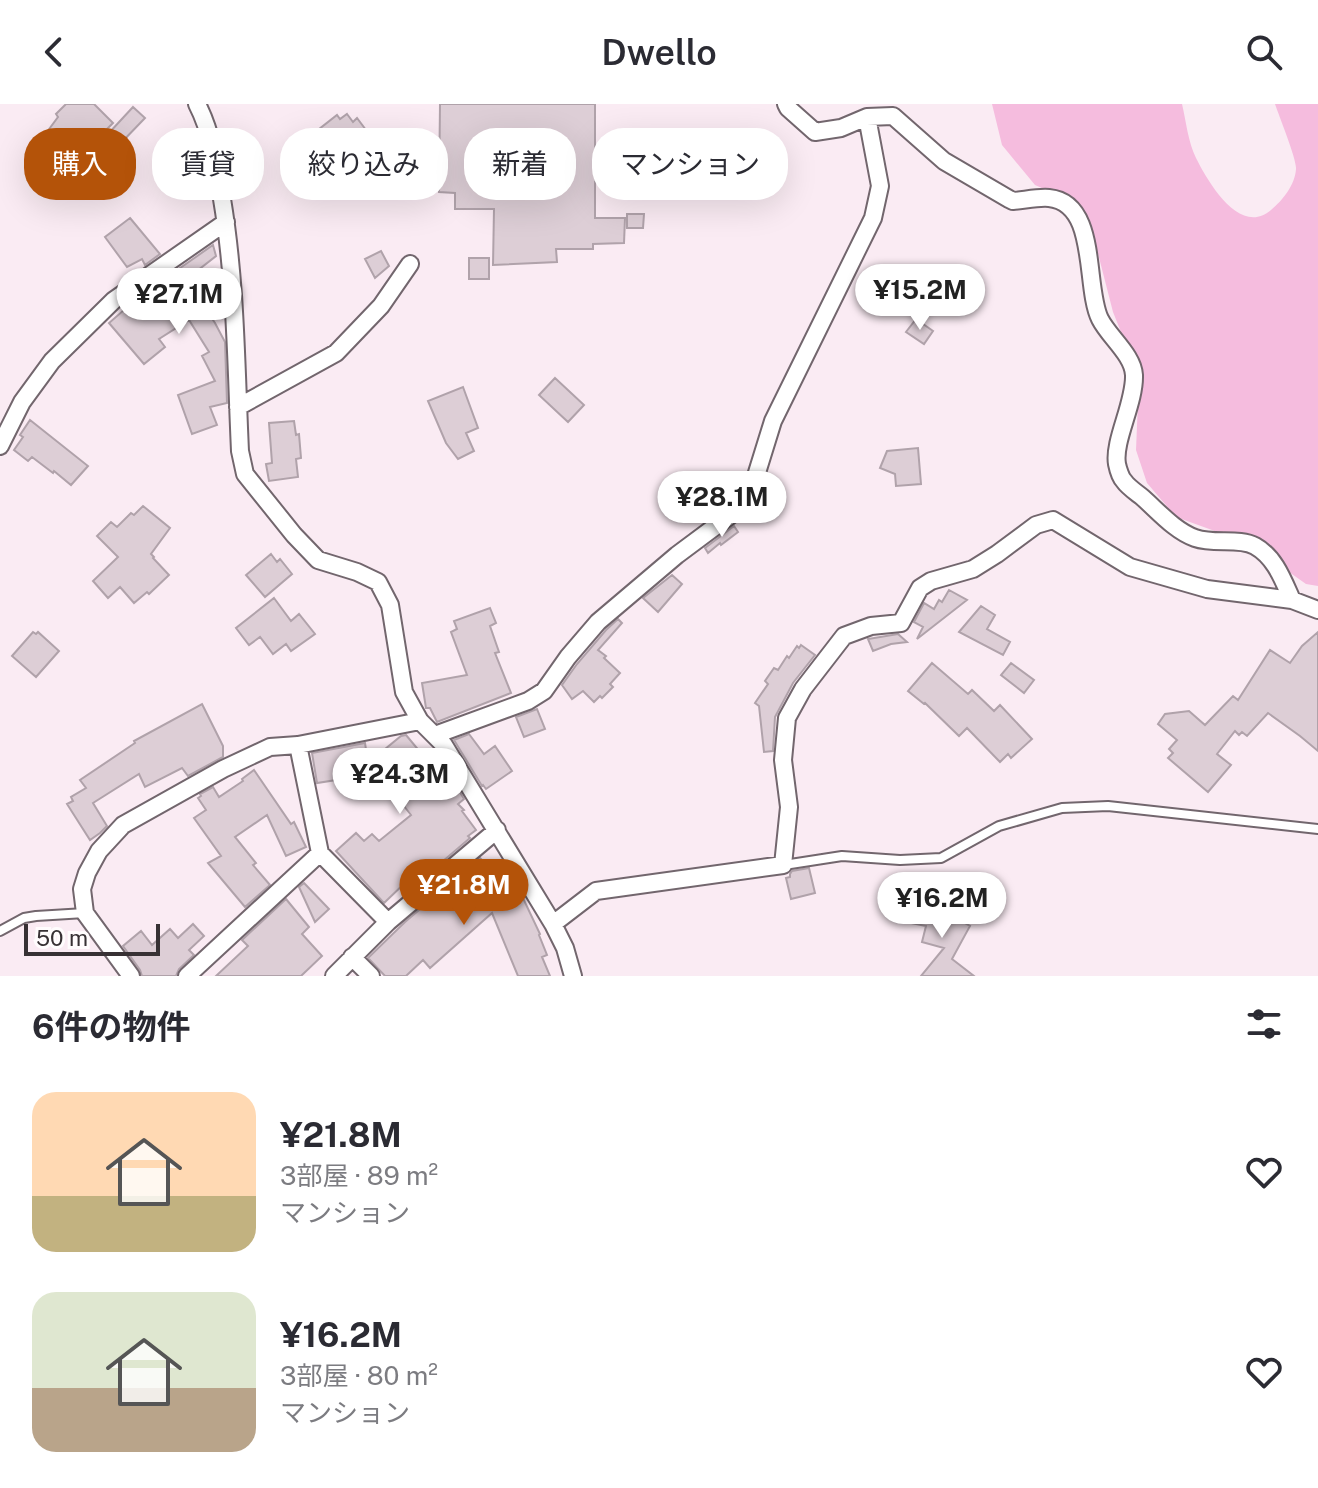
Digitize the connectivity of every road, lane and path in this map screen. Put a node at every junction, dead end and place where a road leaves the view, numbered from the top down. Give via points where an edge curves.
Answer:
1 (197, 104) edge
2 (786, 104) edge
3 (894, 110) edge
4 (867, 117) junction
5 (226, 222) junction
6 (410, 264) dead end
7 (238, 407) junction
8 (0, 446) edge
9 (1292, 600) junction
10 (1318, 610) edge
11 (420, 721) junction
12 (435, 735) junction
13 (298, 745) junction
14 (1318, 829) edge
15 (497, 830) junction
16 (320, 853) junction
17 (783, 865) junction
18 (85, 913) junction
19 (388, 922) junction
20 (553, 924) junction
21 (0, 931) edge
22 (352, 957) junction
23 (131, 976) edge
24 (187, 976) edge
25 (334, 976) edge
26 (371, 976) edge
27 (573, 976) edge

1 - 5 street
2 - 4 street via 815,132
3 - 4 street
3 - 9 street via 944,161 1009,199 1052,198 1075,212 1083,227 1099,318 1132,362 1133,395 1117,454 1124,481 1195,538 1256,546 1275,564
4 - 12 street via 880,186 873,218 773,421 751,492 736,511 598,622 544,691
5 - 7 street
5 - 8 street via 114,300 52,361 22,402
6 - 7 street via 381,306 336,353
7 - 11 street via 245,474 318,560 378,582 390,605 404,692
9 - 10 street
9 - 17 street via 1207,589 1130,567 1053,520 1036,525 973,569 920,588 901,623 844,636 803,689 787,718 783,760 789,807
11 - 12 street
11 - 13 street
12 - 15 street
13 - 16 street
13 - 18 street via 258,752 123,825 87,873 82,889
14 - 17 lane via 1108,806 1062,808 999,826 941,858 842,856
15 - 19 street
15 - 20 street
16 - 19 street
16 - 24 street
17 - 20 street via 596,891
18 - 21 lane via 24,918
18 - 23 street
19 - 22 street
20 - 27 street
22 - 25 street
22 - 26 street

